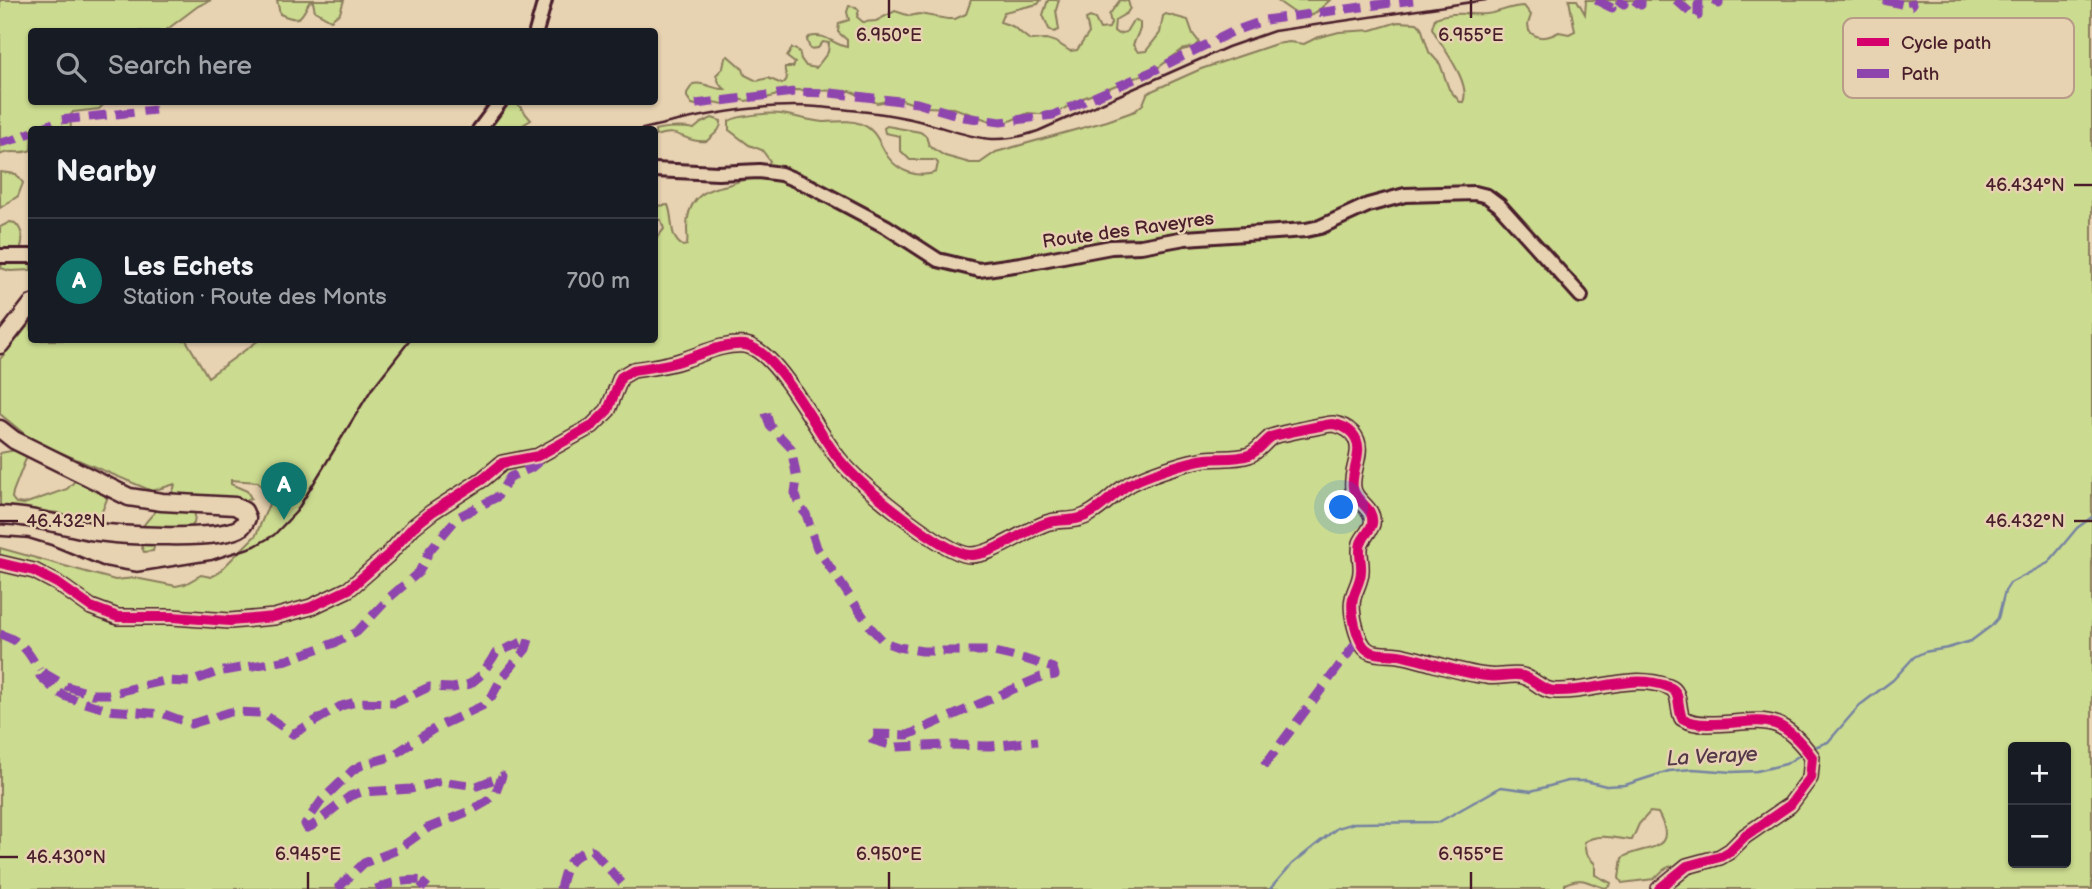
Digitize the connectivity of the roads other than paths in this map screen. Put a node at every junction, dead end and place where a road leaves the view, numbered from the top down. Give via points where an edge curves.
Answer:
1 (545, 0) edge
2 (537, 28) edge
3 (498, 105) edge
4 (482, 126) edge
5 (658, 170) edge
6 (0, 256) edge
7 (28, 256) edge
8 (1581, 296) dead end
9 (28, 309) edge
10 (0, 345) edge
11 (0, 429) edge
12 (0, 515) edge
13 (0, 563) edge
14 (1659, 889) edge

1 - 2 street
3 - 4 street
5 - 8 street, Route des Raveyres via 781,174 875,221 937,260 979,270 1185,238 1298,232 1391,198 1475,193 1499,205
6 - 7 street
9 - 10 street
11 - 12 street via 129,497 236,506 247,518 242,527 227,532 169,536 106,533
13 - 14 street via 34,571 91,607 118,617 230,621 274,617 311,607 349,589 413,527 502,463 538,456 592,426 608,410 617,384 627,373 685,360 710,349 748,345 760,351 794,389 837,458 851,472 929,536 962,554 972,555 1045,524 1090,515 1140,478 1207,459 1252,454 1281,432 1342,426 1359,446 1352,486 1372,520 1360,547 1362,576 1352,603 1360,638 1370,652 1491,677 1523,676 1557,691 1624,682 1670,687 1677,694 1682,718 1689,722 1762,721 1780,725 1799,738 1812,757 1810,778 1790,805 1730,851 1687,866

